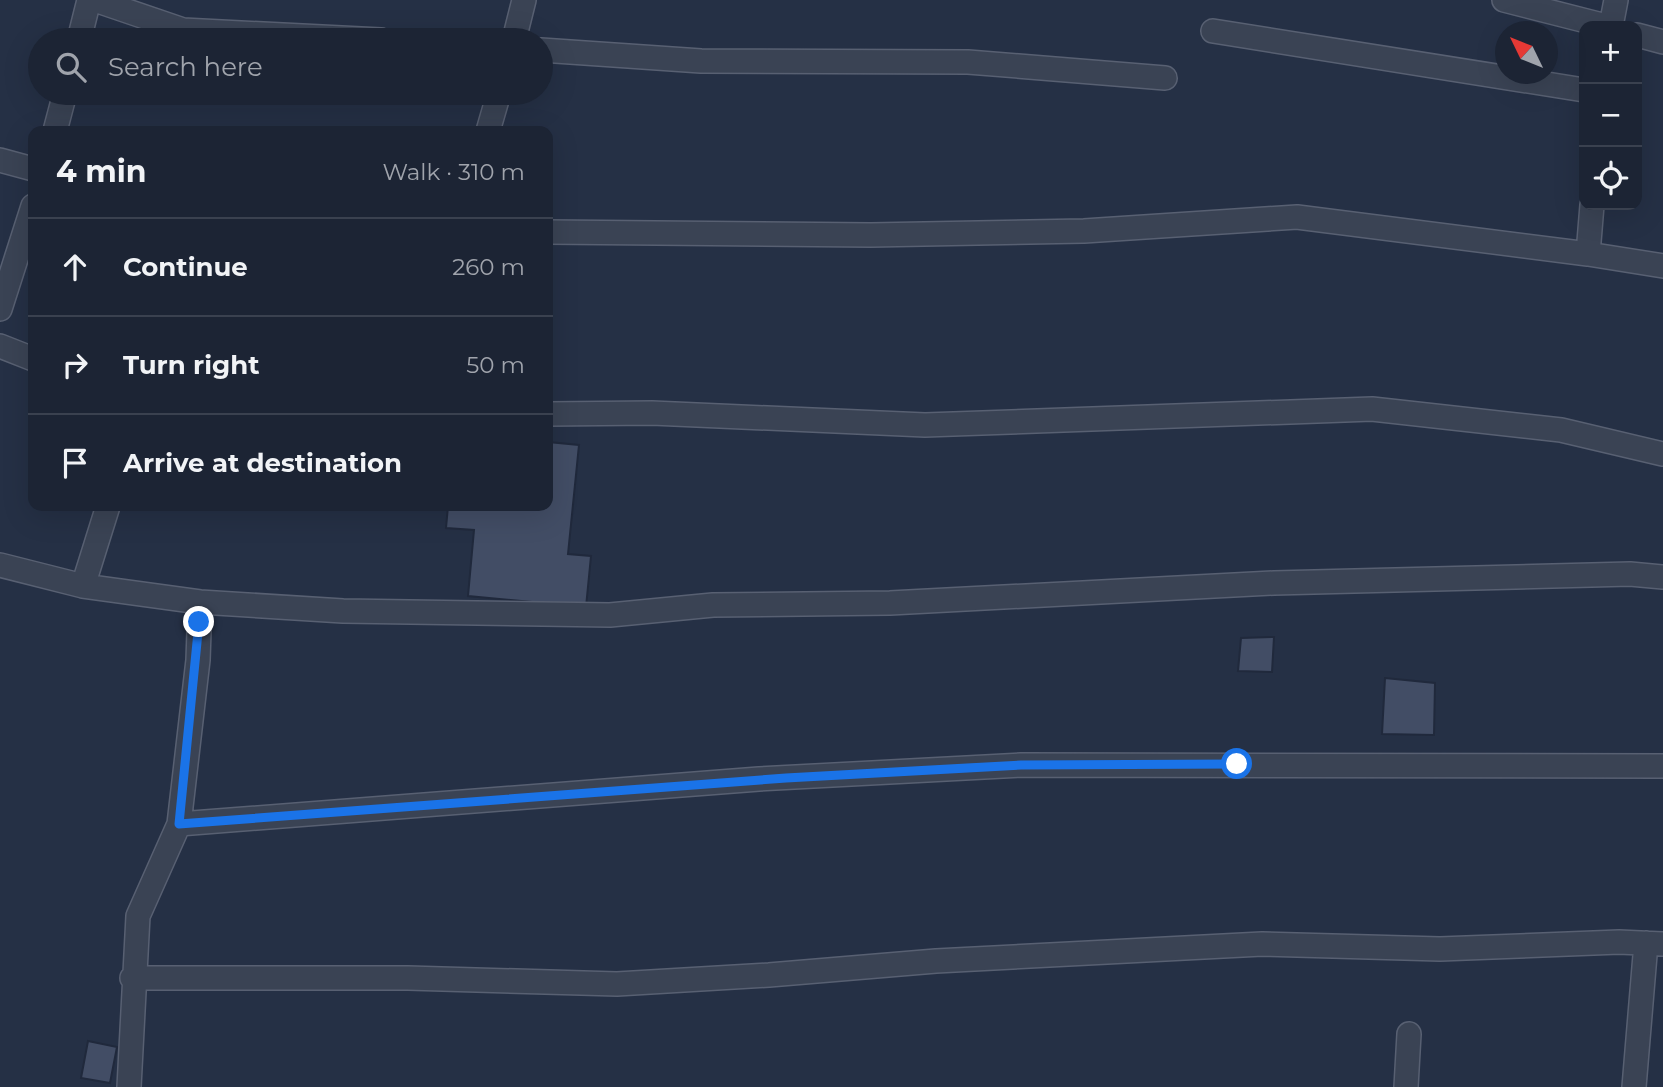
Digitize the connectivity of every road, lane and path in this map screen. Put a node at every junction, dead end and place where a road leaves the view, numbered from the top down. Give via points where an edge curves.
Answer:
1 (89, 0) edge
2 (95, 0) edge
3 (524, 0) edge
4 (1504, 0) edge
5 (1616, 0) edge
6 (1589, 21) edge
7 (1610, 21) edge
8 (82, 28) edge
9 (177, 28) edge
10 (517, 28) edge
11 (1213, 31) dead end
12 (1642, 36) edge
13 (1663, 42) edge
14 (553, 51) edge
15 (1165, 78) dead end
16 (1579, 89) edge
17 (62, 105) edge
18 (496, 105) edge
19 (56, 126) edge
20 (489, 126) edge
21 (0, 160) edge
22 (28, 168) edge
23 (1592, 210) edge
24 (28, 222) edge
25 (553, 232) edge
26 (1588, 254) junction
27 (1663, 267) edge
28 (0, 309) edge
29 (0, 346) edge
30 (28, 357) edge
31 (553, 414) edge
32 (1663, 454) edge
33 (106, 511) edge
34 (0, 565) edge
35 (1663, 577) edge
36 (83, 586) junction
37 (200, 602) junction
38 (1663, 766) edge
39 (179, 824) junction
40 (1654, 944) edge
41 (132, 978) junction
42 (1409, 1034) dead end
43 (129, 1087) edge
44 (1406, 1087) edge
45 (1634, 1087) edge

1 - 8 street
2 - 9 street
3 - 10 street
4 - 6 street
5 - 7 street
11 - 16 street
12 - 13 street
14 - 15 street via 702,61 968,62
17 - 19 street
18 - 20 street
21 - 22 street
23 - 26 street
24 - 28 street
25 - 26 street via 1070,232 1297,217
26 - 27 street
29 - 30 street
31 - 32 street via 652,413 925,425 1372,409 1561,430
33 - 36 street
34 - 36 street
35 - 37 street via 1630,574 1274,583 890,603 713,605 610,615 343,611
36 - 37 street
37 - 39 street
38 - 39 street via 1021,765 759,779
39 - 41 street via 138,916
40 - 41 street via 1440,948 1262,944 617,984
40 - 45 street
41 - 43 street
42 - 44 street

